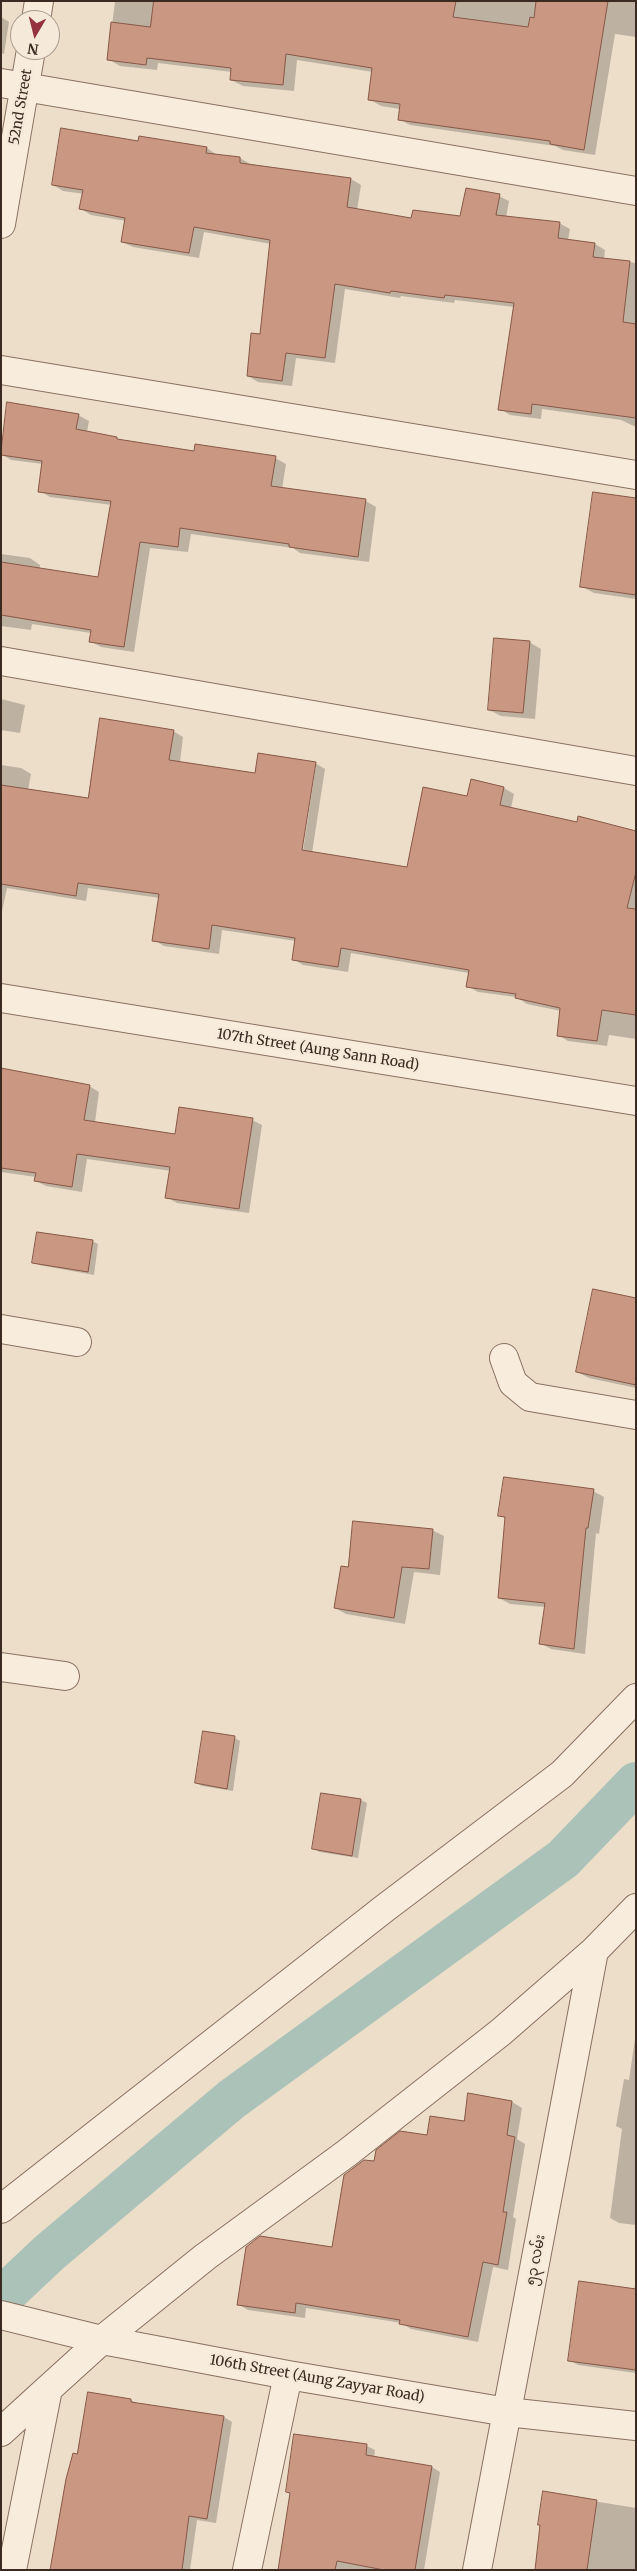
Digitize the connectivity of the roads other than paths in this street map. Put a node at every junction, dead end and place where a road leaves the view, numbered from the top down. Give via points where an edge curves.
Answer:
1 (26, 60) edge
2 (13, 85) edge
3 (636, 191) edge
4 (1, 224) edge
5 (1, 370) edge
6 (636, 475) edge
7 (1, 661) edge
8 (636, 771) edge
9 (1, 998) edge
10 (636, 1101) edge
11 (1, 1329) edge
12 (77, 1342) dead end
13 (504, 1358) dead end
14 (636, 1415) edge
15 (1, 1667) edge
16 (65, 1676) dead end
17 (636, 1698) edge
18 (636, 1908) edge
19 (594, 1950) junction
20 (1, 2208) edge
21 (1, 2315) edge
22 (102, 2340) junction
23 (288, 2375) junction
24 (48, 2389) junction
25 (507, 2412) junction
26 (636, 2426) edge
27 (1, 2432) edge
28 (12, 2570) edge
29 (248, 2570) edge
30 (477, 2570) edge

1 - 2 street, 52nd Street
2 - 3 street
2 - 4 street, 52nd Street
5 - 6 street
7 - 8 street
9 - 10 street, 107th Street (Aung Sann Road)
11 - 12 street
13 - 14 street via 513,1383 530,1397
15 - 16 street
17 - 20 street via 562,1774
18 - 19 street
19 - 22 street via 501,2032 347,2153 205,2257
19 - 25 street, ၅၃ လမ်း
21 - 22 street, 106th Street (Aung Zayyar Road)
22 - 23 street, 106th Street (Aung Zayyar Road)
22 - 24 street
23 - 25 street, 106th Street (Aung Zayyar Road)
23 - 29 street
24 - 27 street
24 - 28 street
25 - 26 street, 106th Street (Aung Zayyar Road)
25 - 30 street, ၅၃ လမ်း

